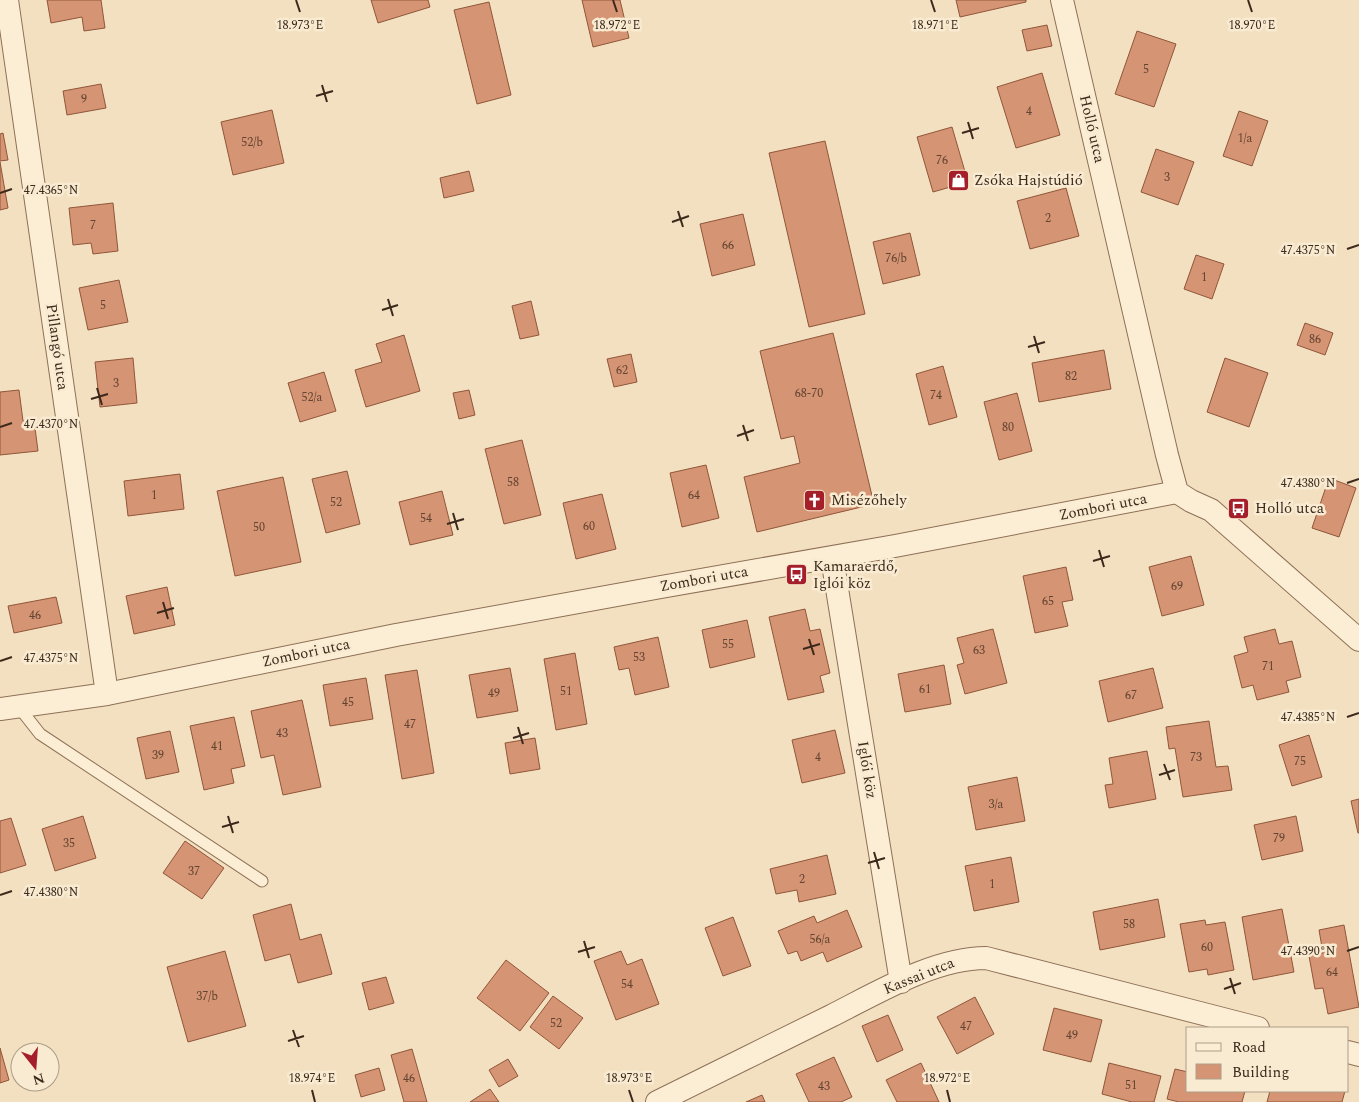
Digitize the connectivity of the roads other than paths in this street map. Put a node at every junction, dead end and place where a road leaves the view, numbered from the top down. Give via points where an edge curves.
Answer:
1 (7, 0) edge
2 (1062, 0) edge
3 (1177, 492) junction
4 (832, 558) junction
5 (1359, 640) edge
6 (106, 694) junction
7 (9, 708) edge
8 (262, 881) dead end
9 (901, 982) junction
10 (1254, 1027) edge
11 (658, 1102) edge

1 - 6 street, Pillangó utca
2 - 3 street, Holló utca
3 - 4 street, Zombori utca
3 - 5 street via 1212,510
4 - 6 street, Zombori utca via 396,635
4 - 9 street, Iglói köz
6 - 7 street, Zombori utca
7 - 8 lane via 40,734
9 - 10 street, Kassai utca via 950,962 986,958
9 - 11 street, Kassai utca

